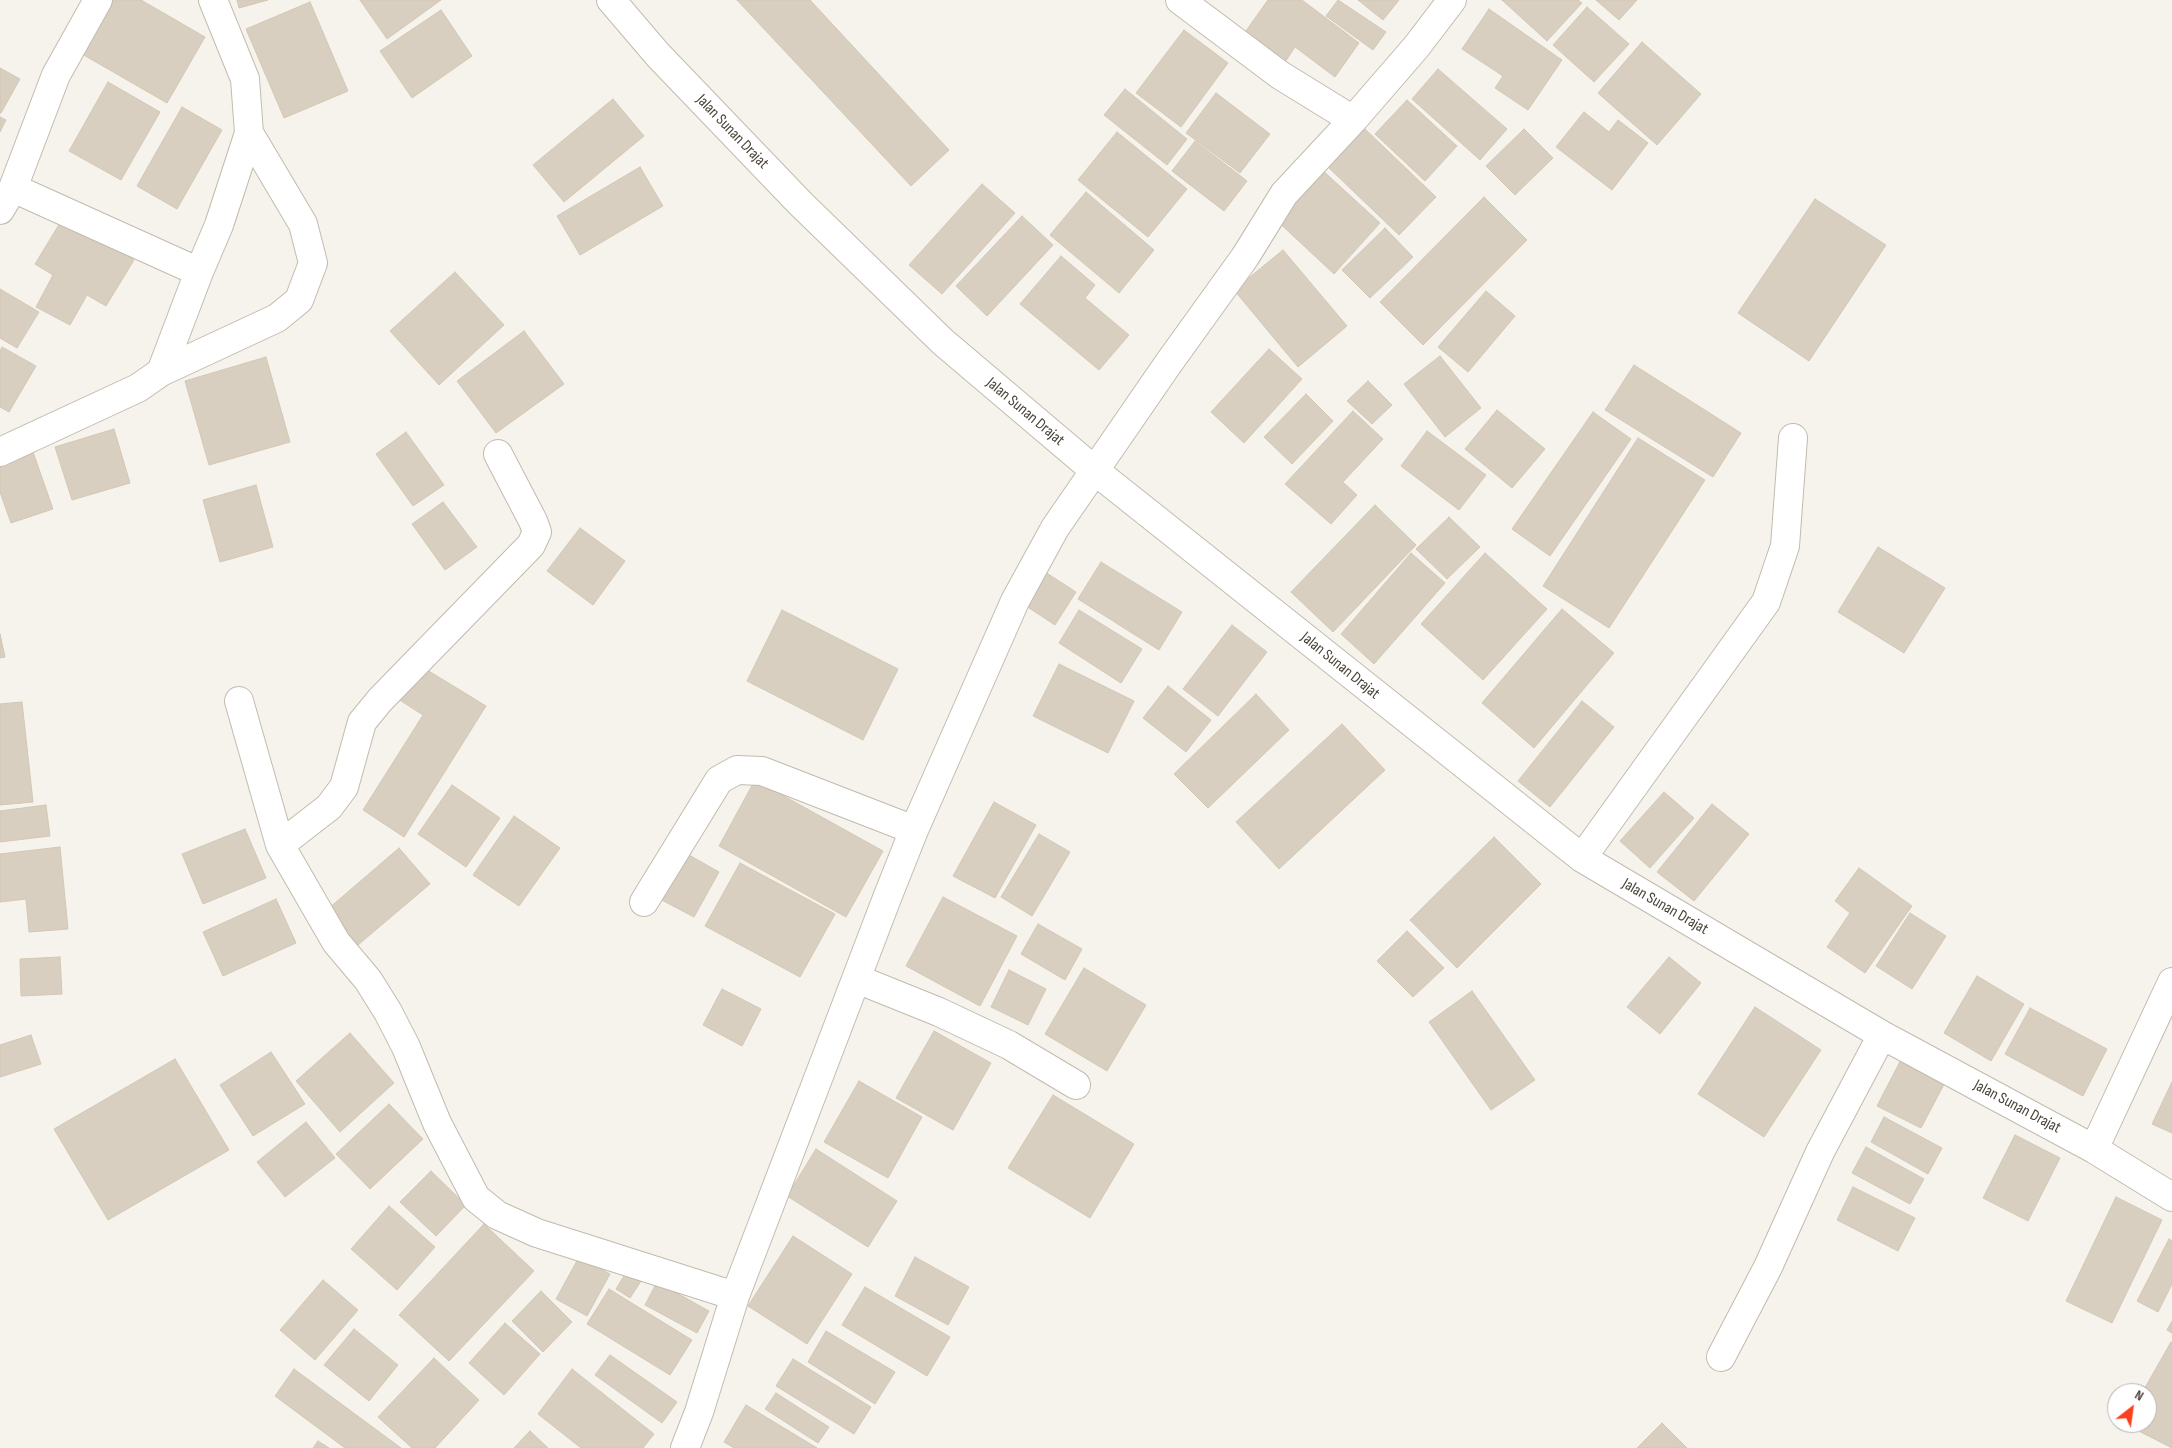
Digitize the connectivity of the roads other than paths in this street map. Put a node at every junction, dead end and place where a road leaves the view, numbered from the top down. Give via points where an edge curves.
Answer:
1 (98, 0) edge
2 (213, 0) edge
3 (611, 0) edge
4 (1180, 0) edge
5 (1452, 0) edge
6 (1353, 120) junction
7 (249, 133) junction
8 (7, 199) edge
9 (198, 272) junction
10 (161, 372) junction
11 (1793, 438) dead end
12 (0, 452) edge
13 (498, 454) dead end
14 (1094, 470) junction
15 (239, 701) dead end
16 (914, 830) junction
17 (280, 845) junction
18 (1582, 858) junction
19 (644, 902) dead end
20 (857, 979) junction
21 (2172, 982) edge
22 (1882, 1035) junction
23 (1076, 1085) dead end
24 (2094, 1149) junction
25 (2172, 1197) edge
26 (735, 1296) junction
27 (1721, 1357) dead end
28 (685, 1448) edge

1 - 8 street via 56,75
2 - 7 street via 245,80
3 - 14 street, Jalan Sunan Drajat via 658,55 800,203 943,342
4 - 6 street via 1280,75
5 - 6 street
6 - 14 street via 1284,194 1234,273
7 - 9 street via 218,225
7 - 10 street via 303,224 313,264 300,300 277,318
8 - 9 street
9 - 10 street
10 - 12 street via 138,388
11 - 18 street via 1785,546 1766,602
13 - 17 street via 535,526 537,532 531,545 380,700 362,722 344,787 329,807
14 - 16 street via 1055,528 1015,601
14 - 18 street, Jalan Sunan Drajat
15 - 17 street
16 - 19 street via 762,771 736,770 719,780
16 - 20 street
17 - 26 street via 336,942 368,980 388,1012 437,1124 476,1198 497,1215 537,1233
18 - 22 street, Jalan Sunan Drajat
20 - 23 street via 1009,1045
20 - 26 street
21 - 24 street
22 - 24 street, Jalan Sunan Drajat
22 - 27 street via 1820,1152 1768,1267
24 - 25 street, Jalan Sunan Drajat
26 - 28 street

